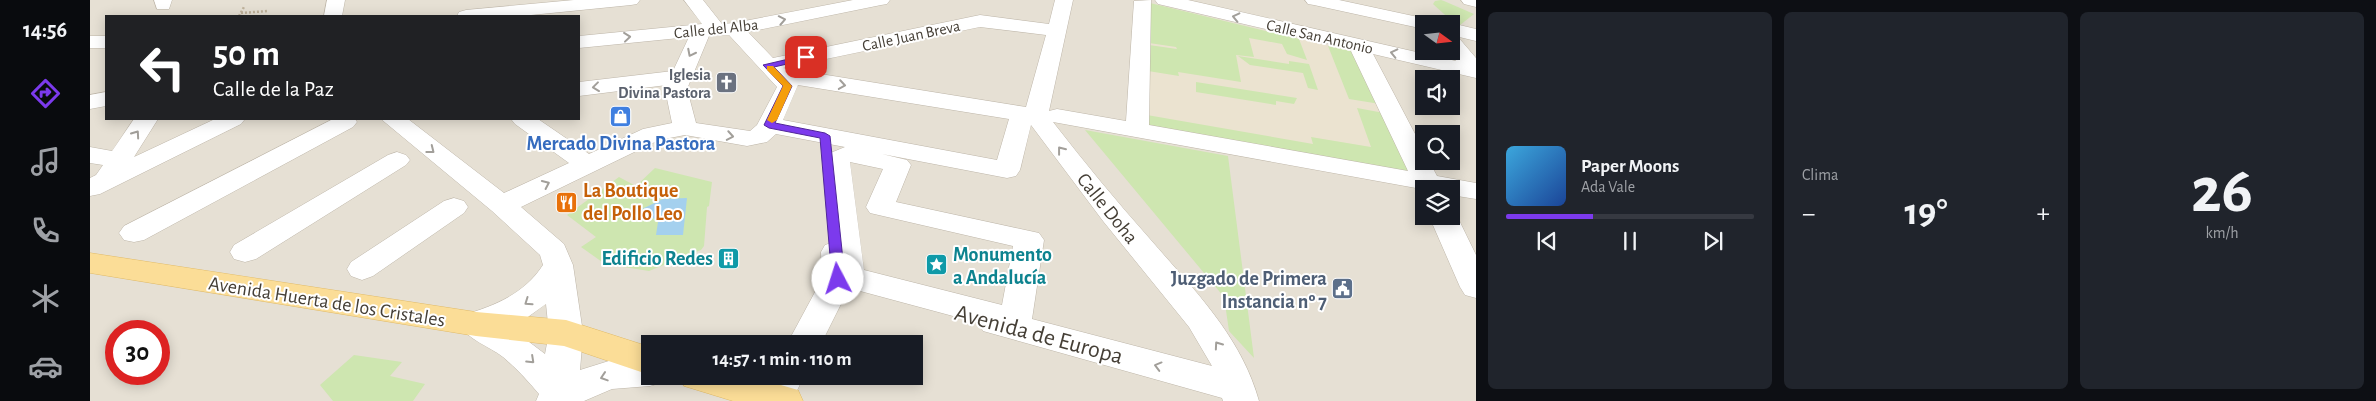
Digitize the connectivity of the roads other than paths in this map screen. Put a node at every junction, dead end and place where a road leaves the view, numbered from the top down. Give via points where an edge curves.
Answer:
1 (336, 0) edge
2 (631, 0) edge
3 (693, 0) edge
4 (881, 0) edge
5 (1064, 0) edge
6 (1143, 0) edge
7 (1164, 0) edge
8 (1314, 0) edge
9 (1470, 0) edge
10 (1476, 2) edge
11 (1419, 3) dead end
12 (334, 15) edge
13 (476, 15) edge
14 (1429, 15) edge
15 (1415, 22) edge
16 (717, 30) junction
17 (1056, 31) junction
18 (1460, 31) edge
19 (1476, 35) edge
20 (90, 42) edge
21 (105, 42) edge
22 (580, 42) edge
23 (1361, 51) dead end
24 (1460, 52) edge
25 (772, 70) junction
26 (1476, 72) edge
27 (680, 76) junction
28 (580, 89) edge
29 (105, 99) edge
30 (90, 102) edge
31 (1038, 115) junction
32 (682, 119) junction
33 (145, 120) edge
34 (232, 120) edge
35 (394, 120) edge
36 (524, 120) edge
37 (345, 122) dead end
38 (769, 125) junction
39 (1137, 131) junction
40 (825, 136) junction
41 (90, 156) edge
42 (397, 160) dead end
43 (587, 164) junction
44 (898, 165) joint
45 (105, 175) edge
46 (1425, 180) edge
47 (1415, 184) edge
48 (1460, 189) edge
49 (1476, 191) edge
50 (502, 205) junction
51 (454, 206) dead end
52 (1447, 225) edge
53 (134, 233) dead end
54 (245, 252) dead end
55 (90, 263) edge
56 (558, 265) junction
57 (362, 270) dead end
58 (838, 279) junction
59 (1476, 288) edge
60 (476, 324) junction
61 (566, 333) junction
62 (809, 335) edge
63 (641, 358) edge
64 (641, 372) edge
65 (741, 385) edge
66 (782, 392) edge
67 (1240, 394) edge
68 (560, 399) edge

1 - 12 street
2 - 13 street
3 - 16 street
16 -> 4 street, Calle del Alba
5 - 17 street
6 - 39 street
26 -> 7 street, Calle San Antonio
8 - 15 street
9 - 10 street
11 - 14 street
22 -> 16 street, Calle del Alba
16 - 25 street
16 -> 27 street
17 - 25 street, Calle Juan Breva via 980,21
17 - 31 street
18 - 19 street
20 - 21 street
23 - 46 street
24 - 26 street
25 -> 31 street
25 - 38 street via 788,86
27 -> 28 street
27 - 32 street via 676,89
29 - 30 street
31 - 39 street
31 - 40 street via 1008,170
67 -> 31 street, Calle Doha via 1229,360 1207,329 1086,181
32 -> 38 street via 747,139 758,137
32 - 43 street
45 -> 33 street
34 - 45 street
35 -> 50 street
36 - 43 street
37 - 53 street
38 - 40 street
39 - 47 street
40 - 58 street
41 - 45 street
42 - 54 street
50 -> 43 street
44 - 44 street via 846,154 837,158 849,274 853,278 1015,321 1028,240 880,207
48 - 49 street
50 - 56 street via 552,250
51 - 57 street
52 - 59 street
55 - 60 main road, Avenida Huerta de los Cristales
56 -> 60 street via 548,284 532,300 514,312
56 - 61 street
58 - 62 street
67 -> 58 street, Avenida de Europa
60 - 61 main road, Avenida Huerta de los Cristales
60 -> 68 street via 506,340 538,366
61 - 63 main road, Avenida Huerta de los Cristales
61 - 68 street
64 -> 68 street via 621,372 602,377
65 - 66 main road

